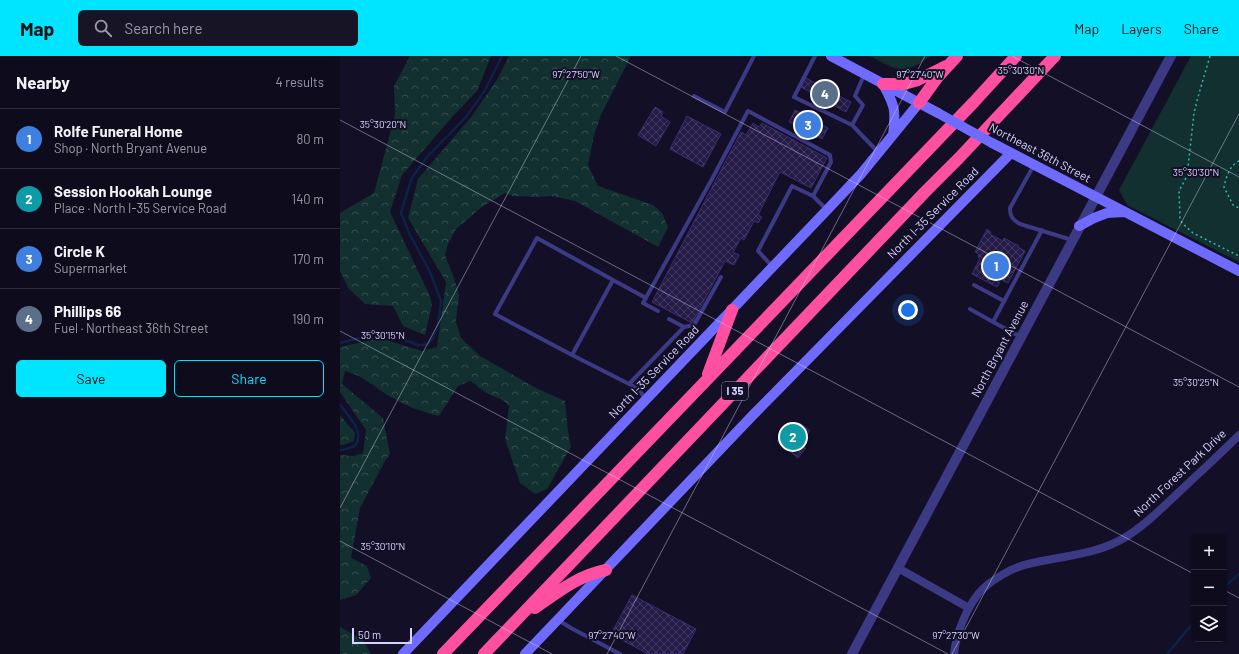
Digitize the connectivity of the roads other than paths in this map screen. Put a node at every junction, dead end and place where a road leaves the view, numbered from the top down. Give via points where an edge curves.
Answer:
1 (754, 56) edge
2 (815, 56) edge
3 (831, 56) edge
4 (957, 56) edge
5 (1016, 56) edge
6 (1055, 56) edge
7 (1171, 56) edge
8 (946, 66) junction
9 (864, 74) junction
10 (883, 84) junction
11 (694, 96) dead end
12 (920, 104) junction
13 (852, 125) junction
14 (893, 135) junction
15 (879, 153) junction
16 (1011, 153) junction
17 (1034, 165) junction
18 (812, 196) junction
19 (1096, 196) junction
20 (827, 210) junction
21 (1126, 212) junction
22 (1080, 226) junction
23 (1042, 230) junction
24 (1072, 240) junction
25 (773, 267) junction
26 (1239, 271) edge
27 (721, 277) dead end
28 (613, 280) junction
29 (974, 285) dead end
30 (646, 298) junction
31 (1004, 301) junction
32 (970, 309) dead end
33 (732, 310) junction
34 (658, 311) dead end
35 (669, 319) dead end
36 (993, 322) junction
37 (684, 327) junction
38 (1020, 337) junction
39 (572, 355) junction
40 (705, 380) junction
41 (629, 384) junction
42 (647, 399) junction
43 (1239, 435) edge
44 (898, 568) junction
45 (606, 570) junction
46 (969, 608) junction
47 (558, 619) junction
48 (511, 626) junction
49 (403, 654) edge
50 (444, 654) edge
51 (484, 654) edge
52 (525, 654) edge
53 (620, 654) edge
54 (852, 654) edge
55 (954, 654) edge

1 - 11 lane via 725,112
2 - 13 lane via 794,97
3 - 9 main road, Northeast 36th Street
4 - 8 highway
5 - 40 highway, I 35
6 - 48 highway, I 35
7 - 19 street, North Bryant Avenue
8 - 10 highway via 918,80 904,84
8 - 12 highway
9 - 10 main road, Northeast 36th Street
9 - 13 lane via 855,96 863,105
10 - 12 main road, Northeast 36th Street
10 - 14 main road via 893,103
12 - 14 main road, North I-35 Service Road
12 - 16 main road, Northeast 36th Street, bridge
13 - 15 lane
14 - 15 main road, North I-35 Service Road
15 - 20 main road, North I-35 Service Road
16 - 17 main road, Northeast 36th Street
16 - 45 main road, North I-35 Service Road via 753,415
17 - 19 main road, Northeast 36th Street
17 - 23 lane via 1010,208 1010,215 1020,224
18 - 20 lane
18 - 25 lane via 792,186 758,250
18 - 30 lane via 831,162 830,155 748,111
19 - 21 main road, Northeast 36th Street
19 - 22 street, North Bryant Avenue
20 - 25 main road, North I-35 Service Road
21 - 22 main road via 1107,213
21 - 26 main road, Northeast 36th Street
22 - 24 street, North Bryant Avenue
23 - 24 lane
23 - 31 lane
24 - 38 street, North Bryant Avenue
25 - 33 main road, North I-35 Service Road
27 - 37 lane via 694,325
28 - 30 lane
28 - 39 lane
28 - 39 lane via 537,238 502,300 495,314
29 - 31 lane
30 - 34 lane via 643,303
31 - 36 lane
32 - 36 lane
33 - 40 highway
33 - 42 main road, North I-35 Service Road
35 - 37 lane
36 - 38 lane
37 - 41 lane
38 - 44 street, North Bryant Avenue
39 - 41 lane
40 - 50 highway, I 35
41 - 42 lane via 637,388
42 - 49 main road, North I-35 Service Road
43 - 46 street, North Forest Park Drive via 1151,519 1124,538 1110,546 1026,564 1002,575 980,592
44 - 46 street
44 - 54 street, North Bryant Avenue
45 - 47 main road, North I-35 Service Road
45 - 48 highway via 574,580
46 - 55 street, North Forest Park Drive
47 - 52 main road, North I-35 Service Road
47 - 53 lane
48 - 51 highway, I 35

